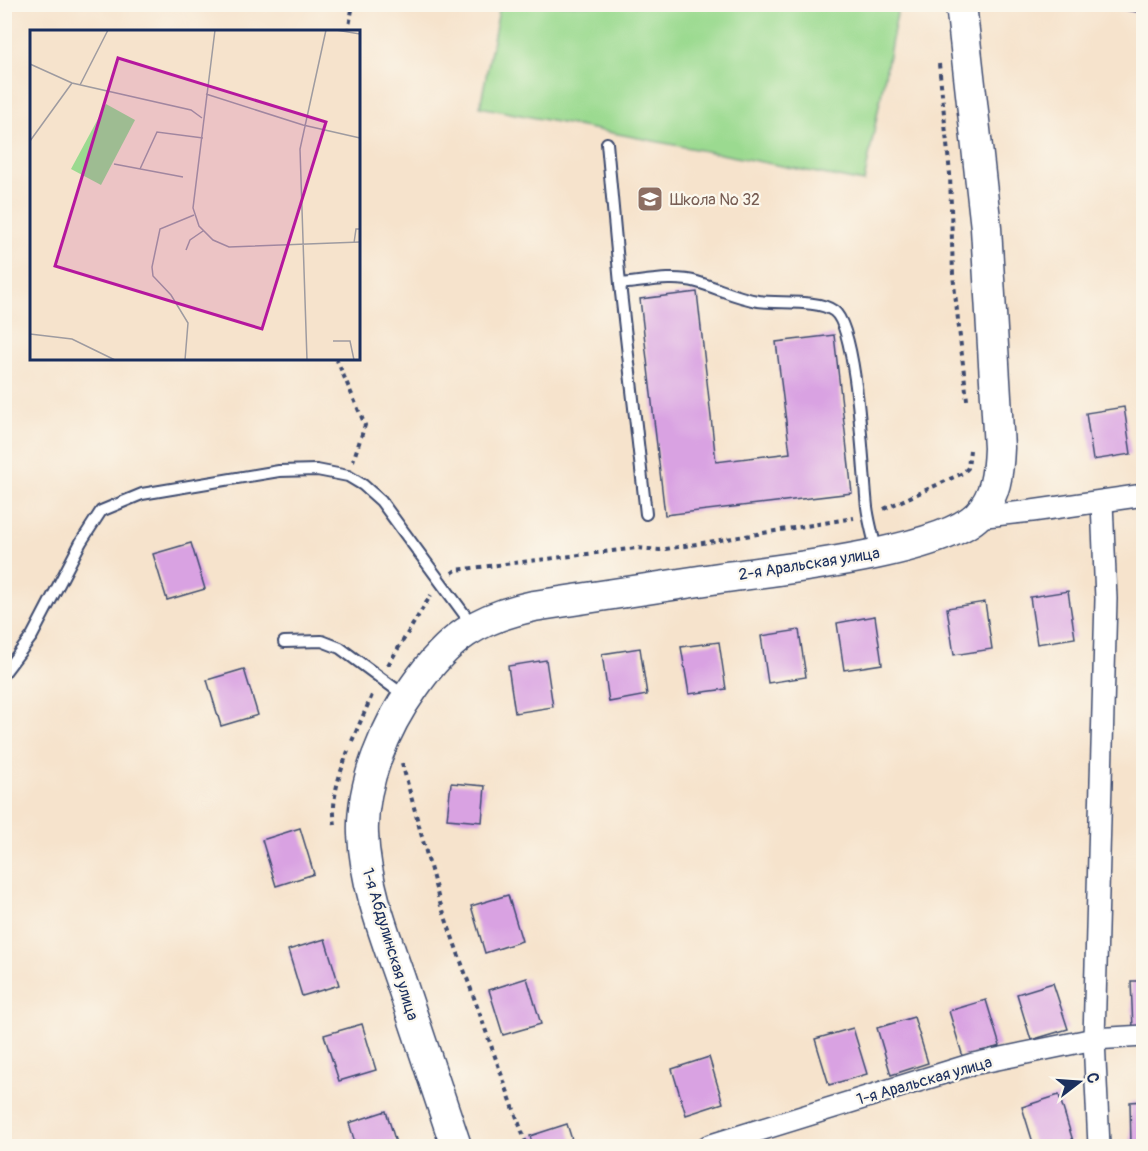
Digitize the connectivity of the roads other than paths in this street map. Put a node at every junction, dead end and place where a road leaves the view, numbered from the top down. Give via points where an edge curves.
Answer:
1 (961, 4) edge
2 (607, 143) dead end
3 (620, 284) junction
4 (1143, 495) edge
5 (1102, 502) junction
6 (646, 514) dead end
7 (977, 516) junction
8 (877, 552) junction
9 (473, 626) junction
10 (284, 642) dead end
11 (4, 673) edge
12 (407, 697) junction
13 (1143, 1036) edge
14 (1094, 1039) junction
15 (456, 1146) edge
16 (708, 1146) edge
17 (1099, 1146) edge

1 - 7 street via 986,228 999,448 993,493
2 - 3 lane
3 - 6 lane
3 - 8 lane via 696,281 759,301 823,305 835,311 844,323 851,352 868,516
4 - 5 street, 2-я Аральская улица
5 - 7 street, 2-я Аральская улица
5 - 14 street via 1106,599
7 - 8 street, 2-я Аральская улица via 938,538
8 - 9 street, 2-я Аральская улица via 534,606 506,612
9 - 11 lane via 381,501 363,485 348,476 316,470 279,471 142,494 101,511 32,636
9 - 12 street, 1-я Абдулинская улица via 448,646
10 - 12 lane via 322,641 340,648
12 - 15 street, 1-я Абдулинская улица via 376,760 363,833 365,856 393,958
13 - 14 street, 1-я Аральская улица
14 - 16 street, 1-я Аральская улица via 973,1064
14 - 17 street

